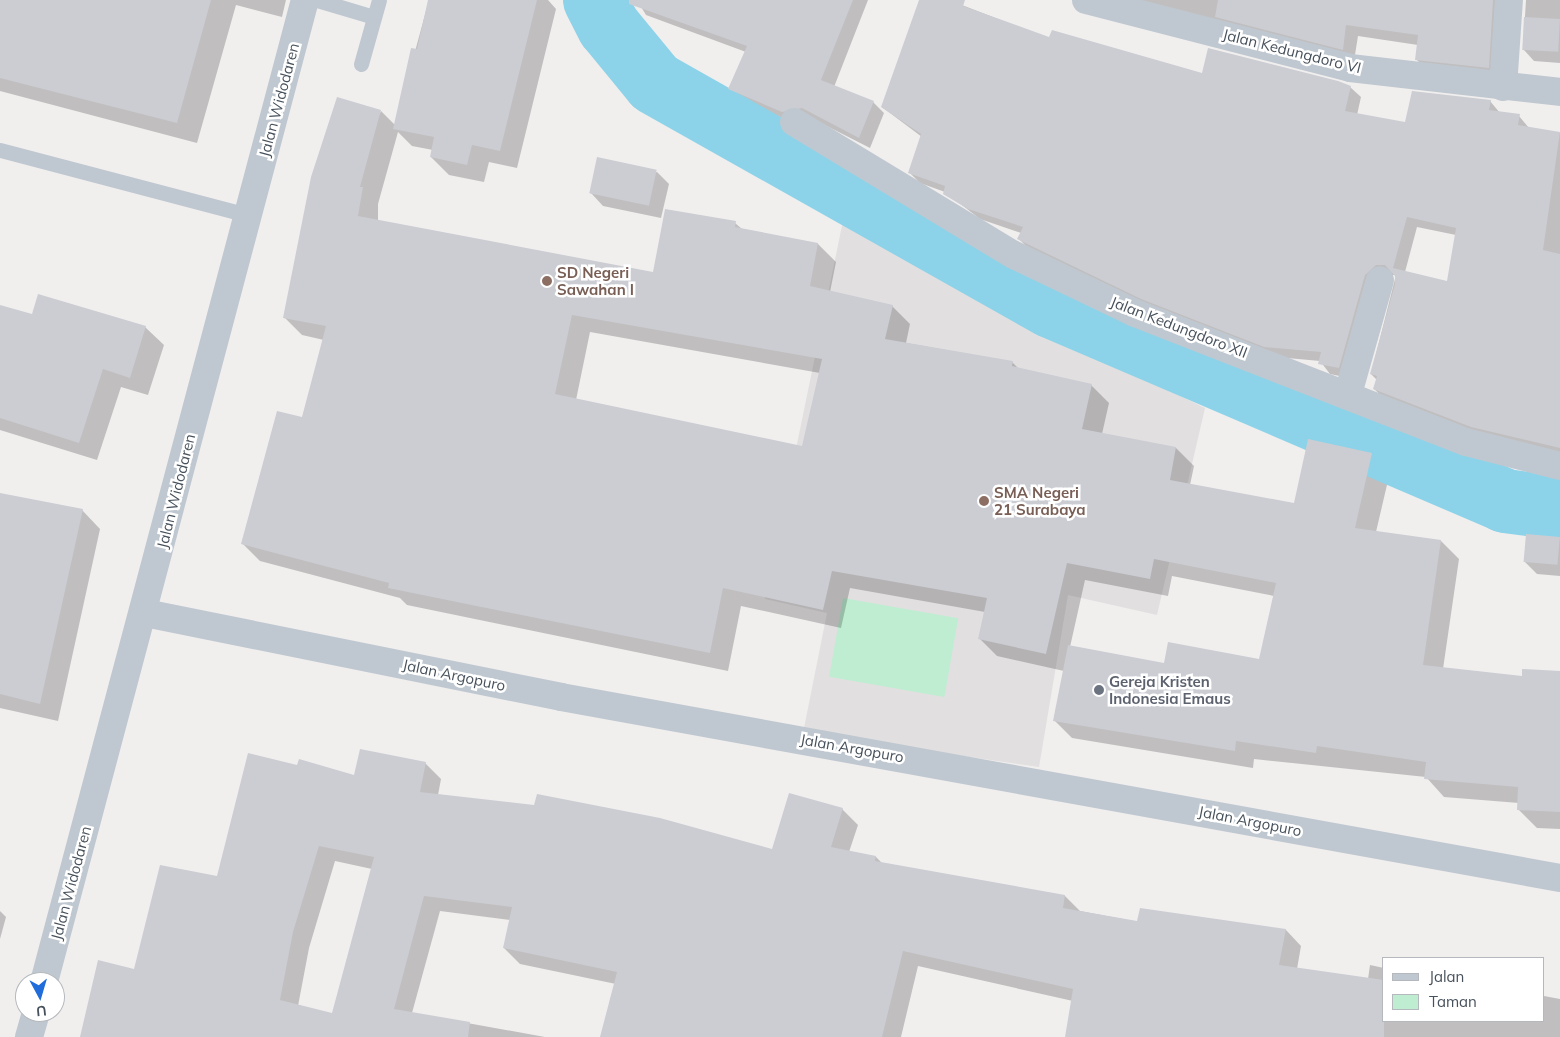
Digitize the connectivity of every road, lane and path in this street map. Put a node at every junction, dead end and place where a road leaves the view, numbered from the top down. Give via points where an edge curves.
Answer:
1 (306, 0) edge
2 (317, 0) edge
3 (379, 0) edge
4 (1086, 0) edge
5 (1509, 0) edge
6 (374, 17) junction
7 (361, 64) dead end
8 (1503, 87) junction
9 (1560, 92) edge
10 (794, 122) dead end
11 (0, 150) edge
12 (248, 215) junction
13 (1380, 280) dead end
14 (1348, 394) junction
15 (1560, 466) edge
16 (145, 613) junction
17 (1560, 878) edge
18 (47, 972) edge
19 (33, 1022) edge
20 (29, 1037) edge

1 - 12 street, Jalan Widodaren
2 - 6 lane
3 - 6 lane
4 - 8 street, Jalan Kedungdoro VI via 1350,68
5 - 8 street
6 - 7 lane
8 - 9 street, Jalan Kedungdoro VI
10 - 14 street, Jalan Kedungdoro XII via 1014,255 1135,313
11 - 12 lane
12 - 16 street, Jalan Widodaren
13 - 14 street
14 - 15 street, Jalan Kedungdoro XII via 1466,442
16 - 17 street, Jalan Argopuro via 562,697
16 - 18 street, Jalan Widodaren
19 - 20 street

